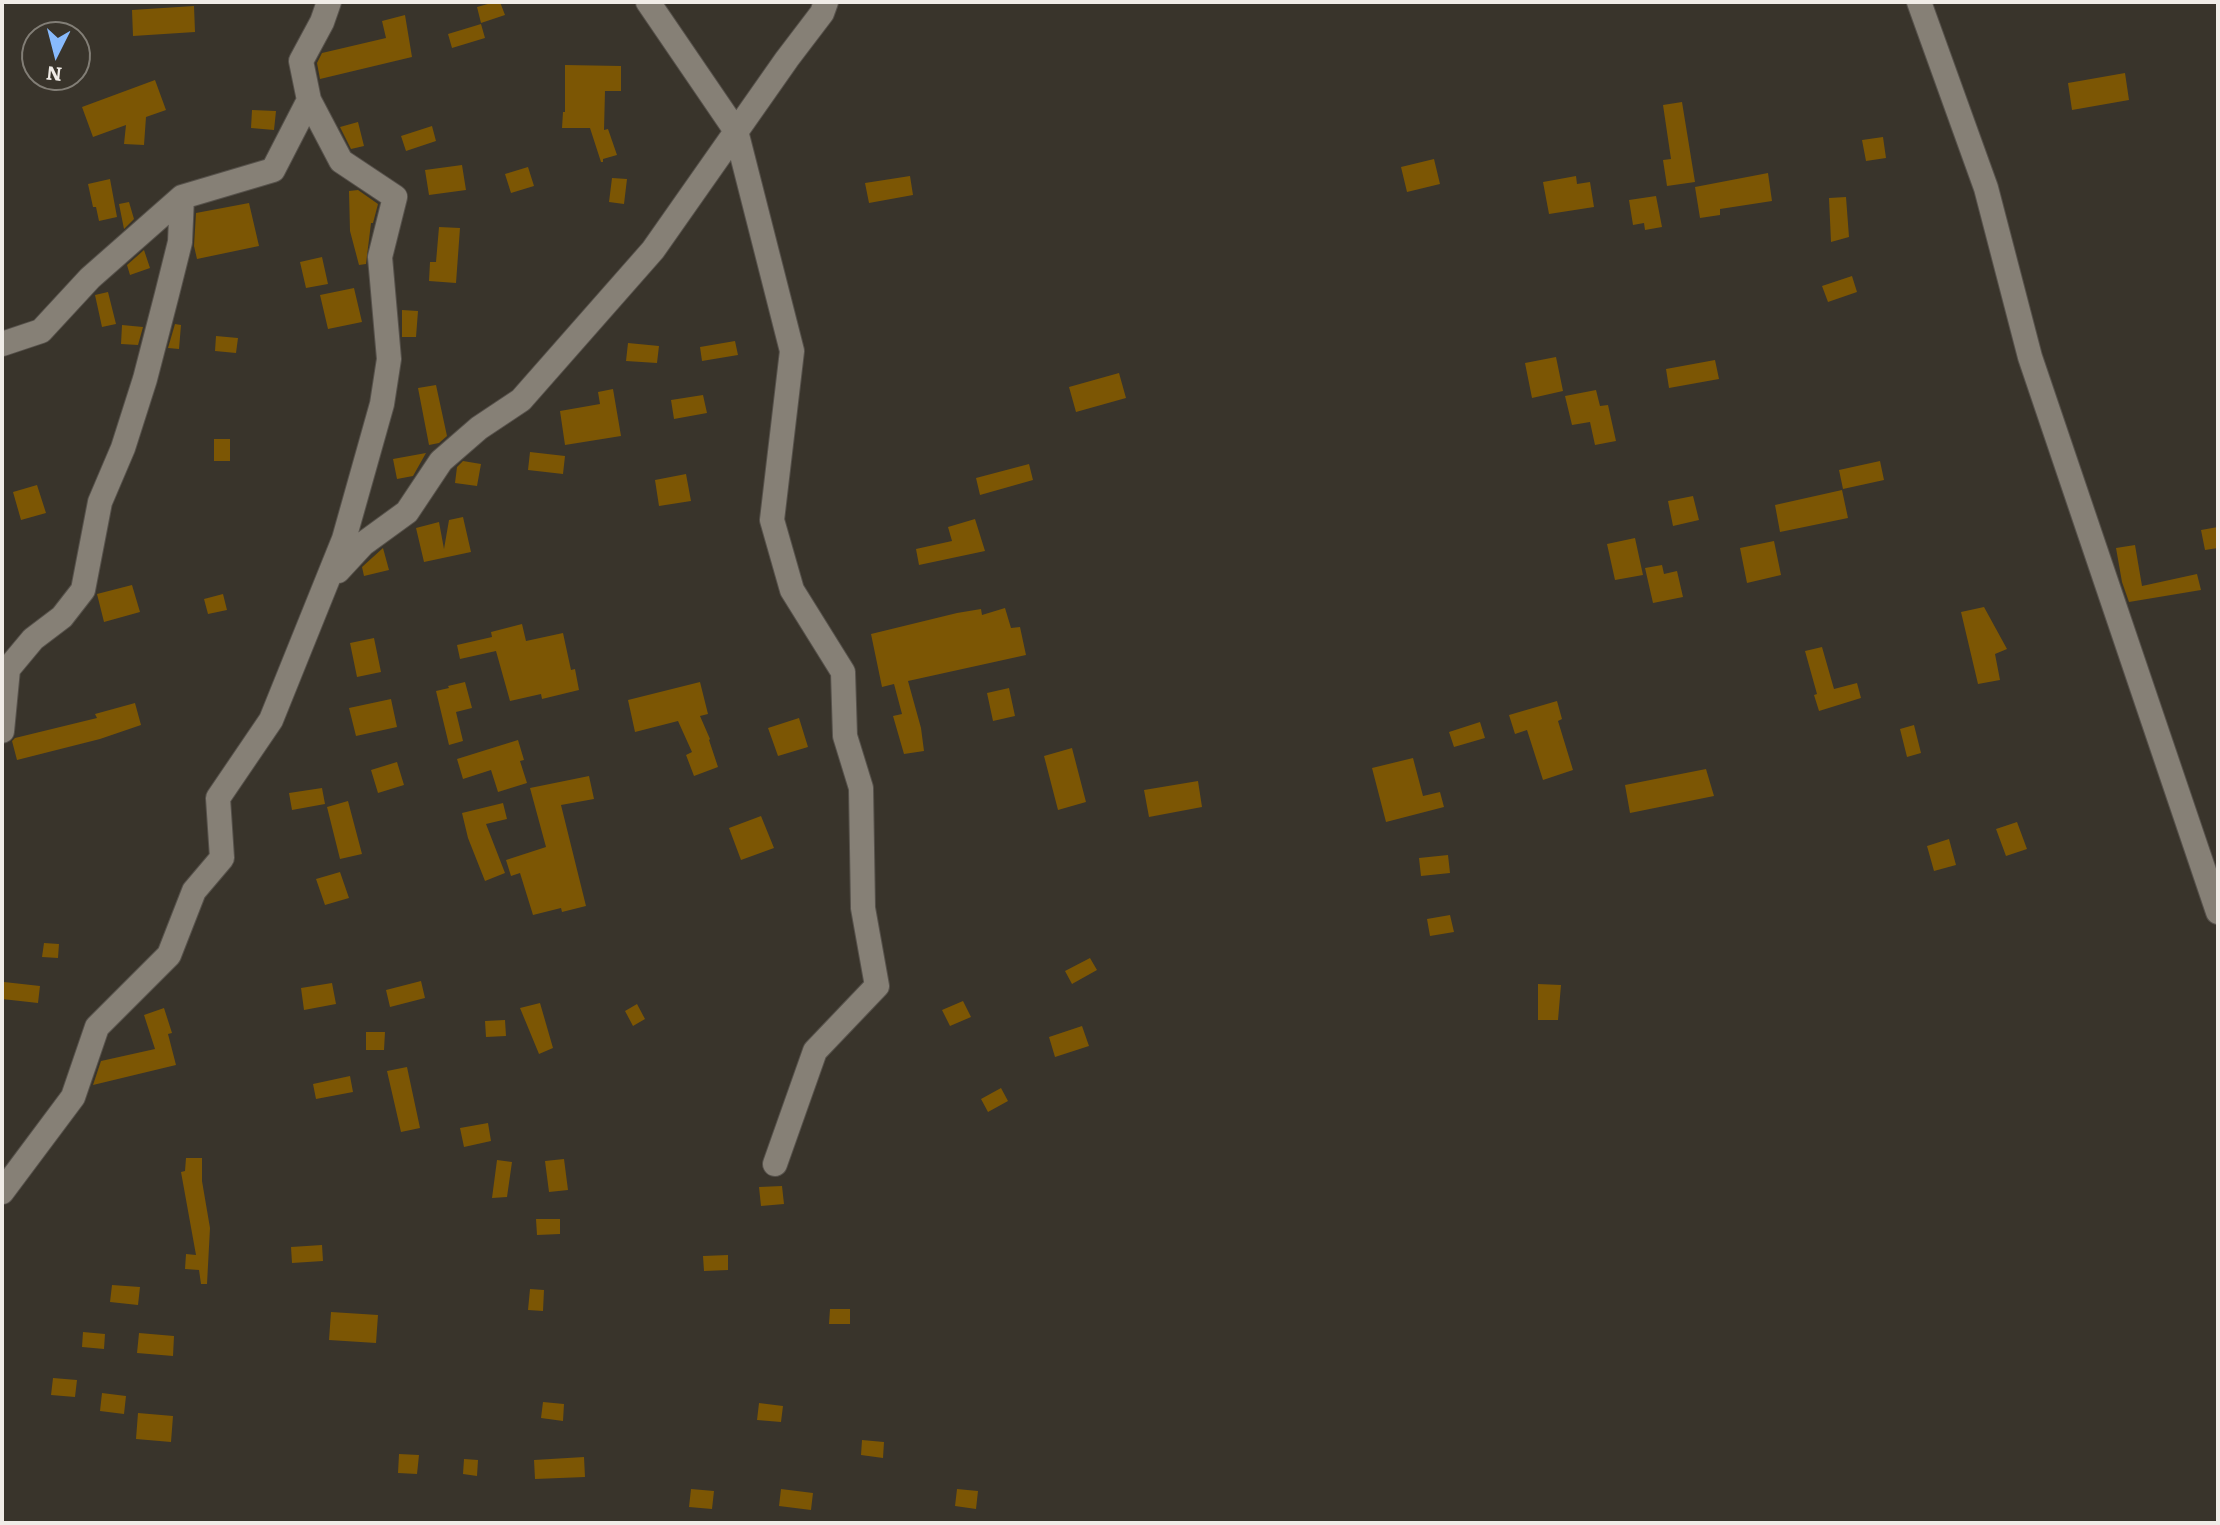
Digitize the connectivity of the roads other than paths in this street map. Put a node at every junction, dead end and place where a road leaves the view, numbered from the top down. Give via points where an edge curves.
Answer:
1 (329, 2) edge
2 (648, 2) edge
3 (825, 2) edge
4 (1919, 2) edge
5 (309, 100) junction
6 (736, 131) junction
7 (182, 197) junction
8 (2, 344) edge
9 (324, 587) junction
10 (2, 731) edge
11 (2218, 912) edge
12 (775, 1164) dead end
13 (2, 1192) edge

1 - 5 street via 301,61
2 - 6 street
3 - 6 street via 822,13
4 - 11 street via 1986,188 2030,357
5 - 7 street via 273,170
5 - 9 street via 341,161 395,197 380,257 389,359 382,404 344,539
6 - 9 street via 653,250 521,400 479,428 442,461 407,513 363,544
6 - 12 street via 792,351 772,520 792,590 842,672 845,736 861,788 863,908 877,986 815,1051
7 - 8 street via 90,278 41,331
7 - 10 street via 180,242 167,294 130,425 100,502 83,590 8,669
9 - 13 street via 271,720 218,798 222,859 194,891 169,955 97,1027 73,1097

